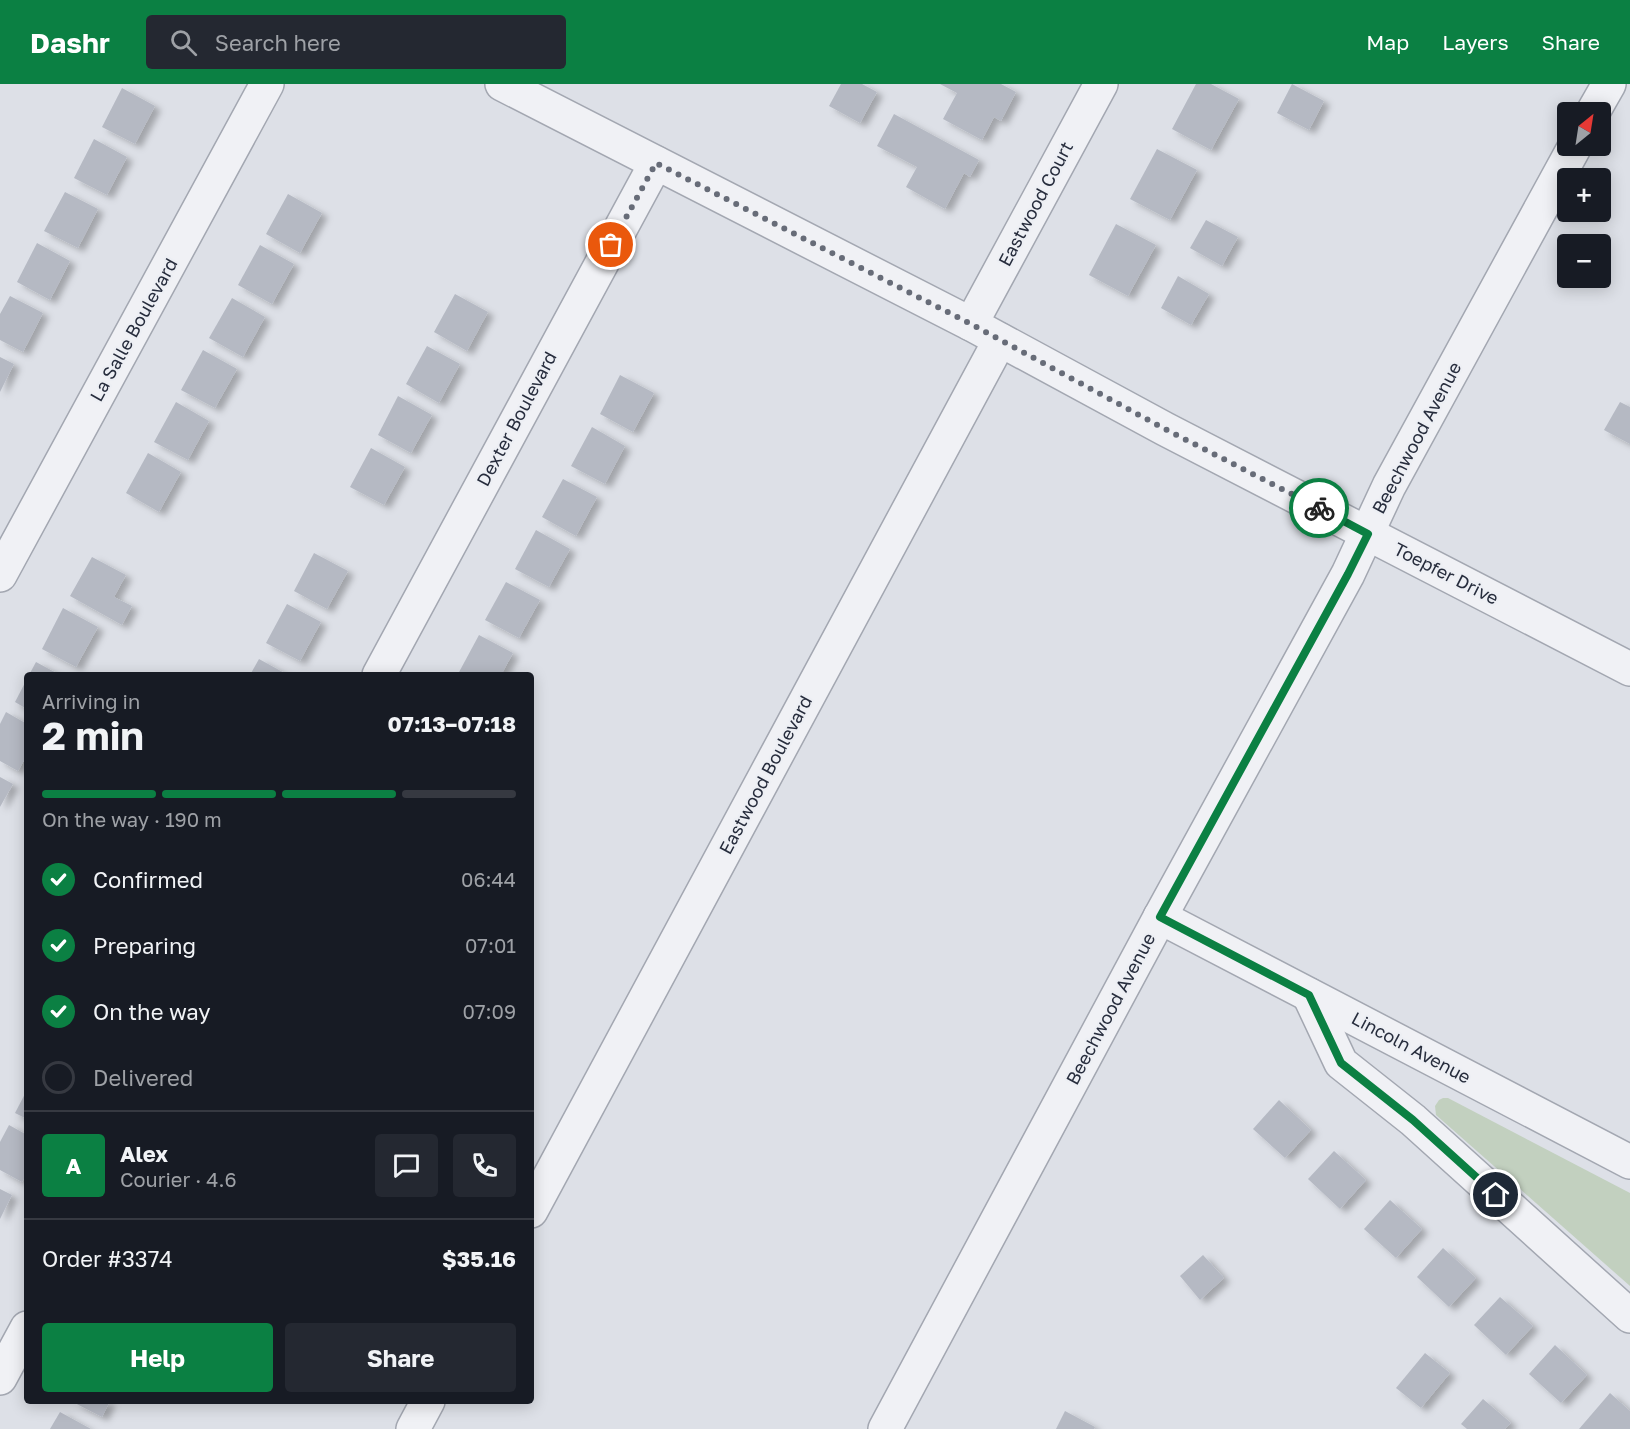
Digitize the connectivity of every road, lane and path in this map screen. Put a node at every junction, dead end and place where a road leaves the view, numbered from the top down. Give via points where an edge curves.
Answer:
1 (267, 84) edge
2 (502, 84) edge
3 (1101, 84) edge
4 (1609, 84) edge
5 (541, 93) edge
6 (1599, 102) edge
7 (1570, 156) edge
8 (656, 163) junction
9 (971, 324) junction
10 (1000, 340) junction
11 (1368, 534) junction
12 (0, 575) edge
13 (1630, 669) edge
14 (381, 672) edge
15 (1160, 917) junction
16 (1309, 995) junction
17 (1630, 1162) edge
18 (534, 1205) edge
19 (1630, 1316) edge
20 (24, 1334) edge
21 (0, 1378) edge
22 (427, 1404) edge
23 (413, 1429) edge
24 (885, 1429) edge

1 - 12 street, La Salle Boulevard
2 - 5 street, Toepfer Drive
3 - 9 street, Eastwood Court
4 - 6 street
5 - 8 street, Toepfer Drive
7 - 11 street, Beechwood Avenue via 1389,486
8 - 9 street, Toepfer Drive
8 - 14 street, Dexter Boulevard
9 - 10 street, Toepfer Drive
10 - 11 street, Toepfer Drive
10 - 18 street, Eastwood Boulevard
11 - 13 street, Toepfer Drive
11 - 15 street, Beechwood Avenue
15 - 16 street, Lincoln Avenue
15 - 24 street, Beechwood Avenue
16 - 17 street, Lincoln Avenue
16 - 19 street via 1341,1063 1413,1120
20 - 21 street
22 - 23 street

